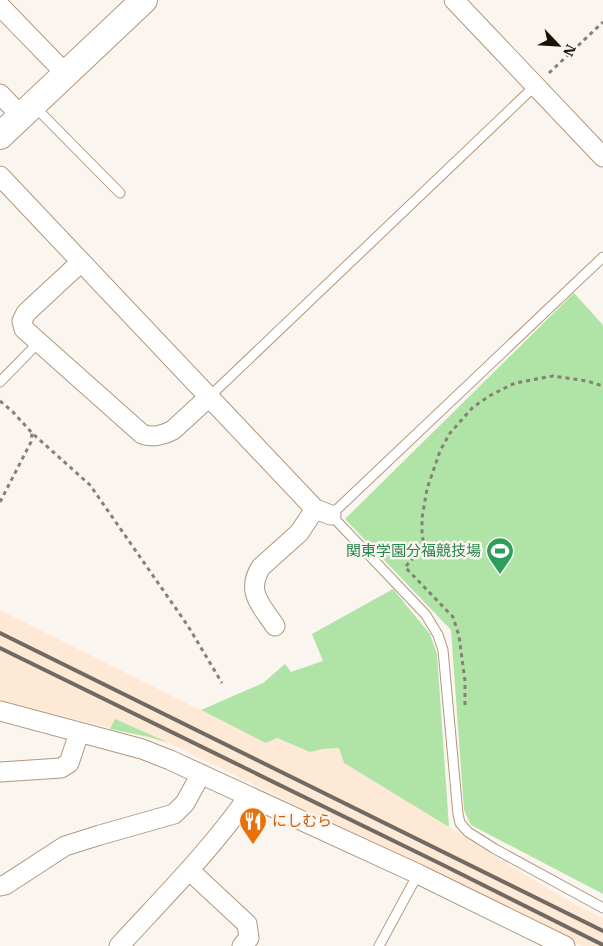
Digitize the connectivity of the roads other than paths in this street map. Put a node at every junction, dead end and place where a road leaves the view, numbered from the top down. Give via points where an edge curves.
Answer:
1 (144, 0) edge
2 (454, 0) edge
3 (0, 6) edge
4 (66, 74) junction
5 (536, 85) junction
6 (0, 94) edge
7 (27, 110) junction
8 (0, 136) edge
9 (603, 156) edge
10 (0, 176) edge
11 (120, 193) dead end
12 (603, 256) edge
13 (81, 262) junction
14 (38, 342) junction
15 (0, 382) edge
16 (209, 397) junction
17 (323, 512) junction
18 (275, 626) dead end
19 (0, 711) edge
20 (79, 733) junction
21 (0, 772) edge
22 (201, 774) junction
23 (248, 797) junction
24 (189, 870) junction
25 (418, 874) junction
26 (0, 886) edge
27 (603, 908) edge
28 (119, 946) edge
29 (242, 946) edge
30 (379, 946) edge
31 (565, 946) edge

1 - 4 street
2 - 5 street
3 - 4 street
4 - 7 street
5 - 9 street
5 - 16 lane
6 - 7 street
7 - 8 street
7 - 11 lane
10 - 13 street
12 - 17 lane
13 - 14 street via 26,313 22,321 24,329
13 - 16 street
14 - 15 lane
14 - 16 street via 147,436 173,430
16 - 17 street
17 - 18 street via 257,574 254,593
17 - 27 lane via 426,615 438,635 443,650 460,823 495,849
19 - 20 street
20 - 21 street via 69,762 61,768
20 - 22 street via 142,750
22 - 23 street
22 - 26 street via 185,803 174,814 65,846
23 - 24 street
23 - 25 street
24 - 28 street
24 - 29 street via 247,924 249,938
25 - 30 lane
25 - 31 street

